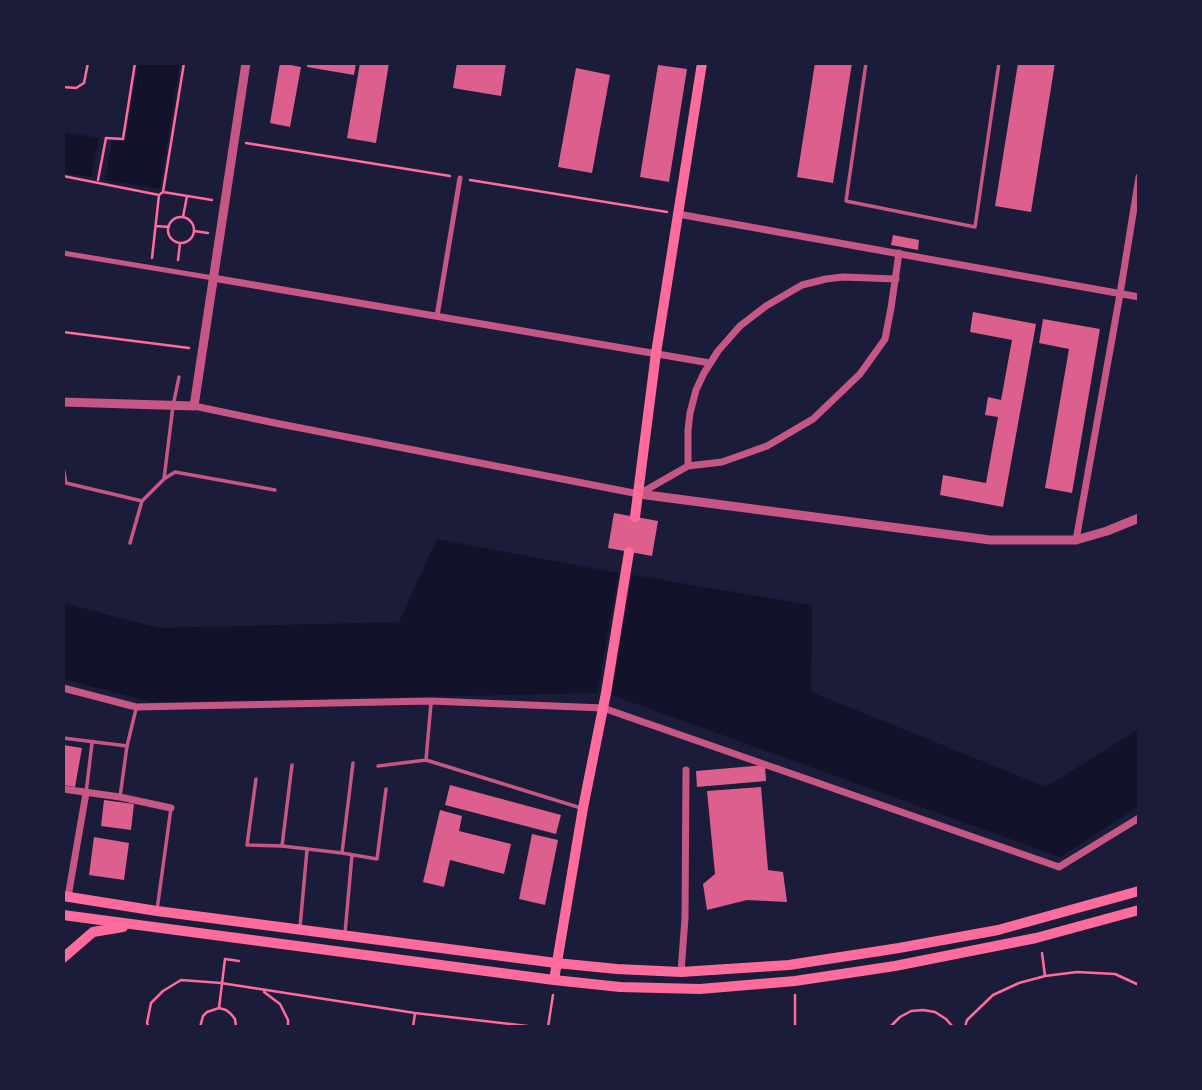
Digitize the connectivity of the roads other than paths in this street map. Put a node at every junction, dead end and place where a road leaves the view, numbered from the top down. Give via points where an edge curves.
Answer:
1 (246, 63) edge
2 (702, 63) edge
3 (866, 63) edge
4 (999, 63) edge
5 (1139, 177) edge
6 (460, 178) dead end
7 (678, 214) junction
8 (63, 253) edge
9 (900, 253) junction
10 (213, 278) junction
11 (896, 279) junction
12 (1120, 294) junction
13 (1139, 297) edge
14 (437, 316) junction
15 (656, 353) junction
16 (710, 363) junction
17 (179, 377) dead end
18 (63, 402) edge
19 (173, 406) junction
20 (194, 406) junction
21 (688, 466) junction
22 (63, 467) edge
23 (164, 479) junction
24 (275, 490) dead end
25 (639, 494) junction
26 (142, 501) junction
27 (635, 517) dead end
28 (1139, 518) edge
29 (1076, 540) junction
30 (130, 543) dead end
31 (629, 552) dead end
32 (63, 688) edge
33 (431, 701) junction
34 (136, 707) junction
35 (603, 708) junction
36 (63, 738) edge
37 (92, 743) junction
38 (127, 746) junction
39 (426, 760) junction
40 (353, 763) dead end
41 (292, 765) dead end
42 (378, 766) dead end
43 (686, 770) dead end
44 (256, 779) dead end
45 (63, 789) edge
46 (386, 789) dead end
47 (86, 793) junction
48 (120, 797) junction
49 (171, 808) joint
50 (583, 808) junction
51 (1139, 818) edge
52 (282, 846) junction
53 (307, 850) junction
54 (342, 853) junction
55 (352, 855) junction
56 (1139, 891) edge
57 (65, 897) edge
58 (1139, 910) edge
59 (157, 911) junction
60 (63, 915) edge
61 (132, 925) junction
62 (300, 929) junction
63 (345, 935) junction
64 (63, 958) edge
65 (556, 963) junction
66 (681, 972) junction
67 (554, 980) junction

1 - 10 street
2 - 7 main road
3 - 4 lane via 846,201 975,226
5 - 12 street
6 - 14 street
7 - 9 street
7 - 15 main road
8 - 10 street
9 - 11 street
9 - 12 street
10 - 14 street
10 - 20 street
11 - 16 street via 843,277 802,285 740,326
11 - 21 street via 885,339 860,374 813,419 767,446 722,462
12 - 13 street
12 - 29 street
14 - 15 street
15 - 16 street
15 - 25 main road
16 - 21 street via 690,414
17 - 19 lane
18 - 19 street
19 - 20 street
19 - 23 lane
20 - 25 street
21 - 25 street
22 - 26 lane via 66,482
23 - 24 lane via 175,472
23 - 26 lane
25 - 27 main road
25 - 29 street via 990,540
26 - 30 lane
28 - 29 street
31 - 35 main road
32 - 34 street
33 - 34 street
33 - 35 street
33 - 39 lane
34 - 38 lane
35 - 50 main road
35 - 51 street via 1059,867
36 - 37 lane
37 - 38 lane
37 - 47 lane
38 - 48 lane
39 - 42 lane
39 - 50 lane
40 - 54 lane
41 - 52 lane
43 - 66 street
44 - 52 lane via 247,845
45 - 47 street
46 - 55 lane via 377,859
47 - 48 street
47 - 57 street
48 - 49 street
49 - 59 lane
50 - 65 main road
52 - 53 lane
53 - 54 lane
53 - 62 lane
54 - 55 lane
55 - 63 lane
56 - 66 main road via 998,930 899,948 789,965
57 - 59 main road
58 - 67 main road via 1036,937 795,981 700,989
59 - 62 main road
60 - 61 main road
61 - 64 main road via 93,932
61 - 67 main road
62 - 63 main road
63 - 65 main road
65 - 66 main road
65 - 67 main road

